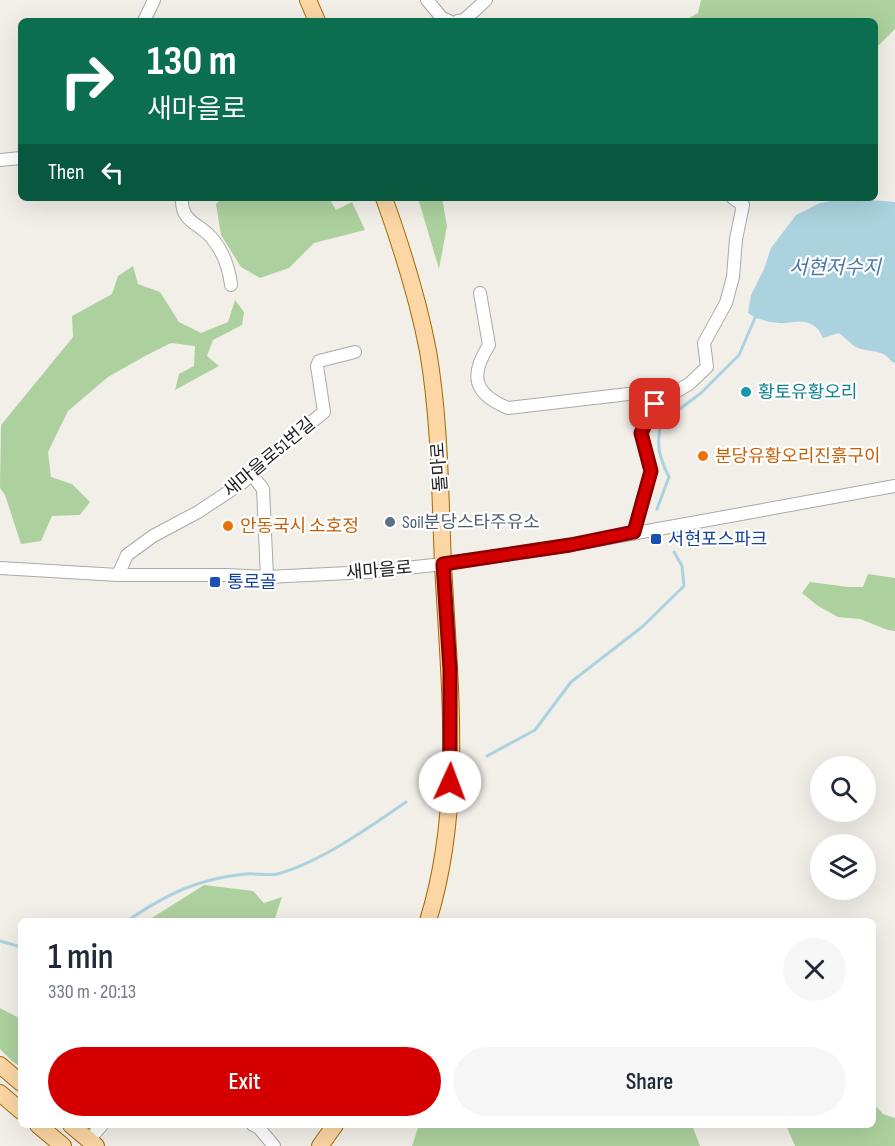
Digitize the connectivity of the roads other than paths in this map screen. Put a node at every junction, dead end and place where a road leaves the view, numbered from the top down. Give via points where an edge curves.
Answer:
1 (154, 0) edge
2 (308, 0) edge
3 (427, 0) edge
4 (486, 0) edge
5 (145, 18) edge
6 (315, 18) edge
7 (442, 18) edge
8 (466, 18) edge
9 (18, 158) edge
10 (0, 160) edge
11 (182, 201) edge
12 (385, 201) edge
13 (738, 201) edge
14 (231, 285) dead end
15 (480, 293) dead end
16 (356, 352) dead end
17 (655, 404) junction
18 (252, 475) junction
19 (895, 486) edge
20 (634, 532) junction
21 (443, 564) junction
22 (0, 568) edge
23 (118, 575) junction
24 (267, 577) junction
25 (429, 918) edge
26 (0, 1065) edge
27 (18, 1080) edge
28 (0, 1093) edge
29 (18, 1108) edge
30 (42, 1128) edge
31 (75, 1128) edge
32 (100, 1128) edge
33 (259, 1128) edge
34 (333, 1128) edge
35 (93, 1143) edge
36 (63, 1146) edge
37 (274, 1146) edge
38 (320, 1146) edge

1 - 5 street
2 - 6 main road
3 - 7 street
4 - 8 street
9 - 10 street
11 - 14 street via 184,216 212,238 220,251
12 - 21 main road, 돌마로 via 415,292 428,352 439,458
13 - 17 street via 744,205 733,277 726,303 704,343 707,368
15 - 17 street via 489,345 481,357 477,378 484,394 494,402 508,408 637,393
16 - 18 street, 새마을로51번길 via 319,361 324,411
17 - 20 street via 641,433 651,471
18 - 23 street, 새마을로51번길 via 127,555
18 - 24 street via 263,489
19 - 20 street, 새마을로
20 - 21 street, 새마을로
21 - 24 street, 새마을로
21 - 25 main road, 돌마로 via 451,768 439,875
22 - 23 street, 새마을로
23 - 24 street, 새마을로
26 - 27 main road
28 - 29 main road
30 - 36 main road
31 - 35 main road
32 - 35 street
33 - 37 street
34 - 38 main road

